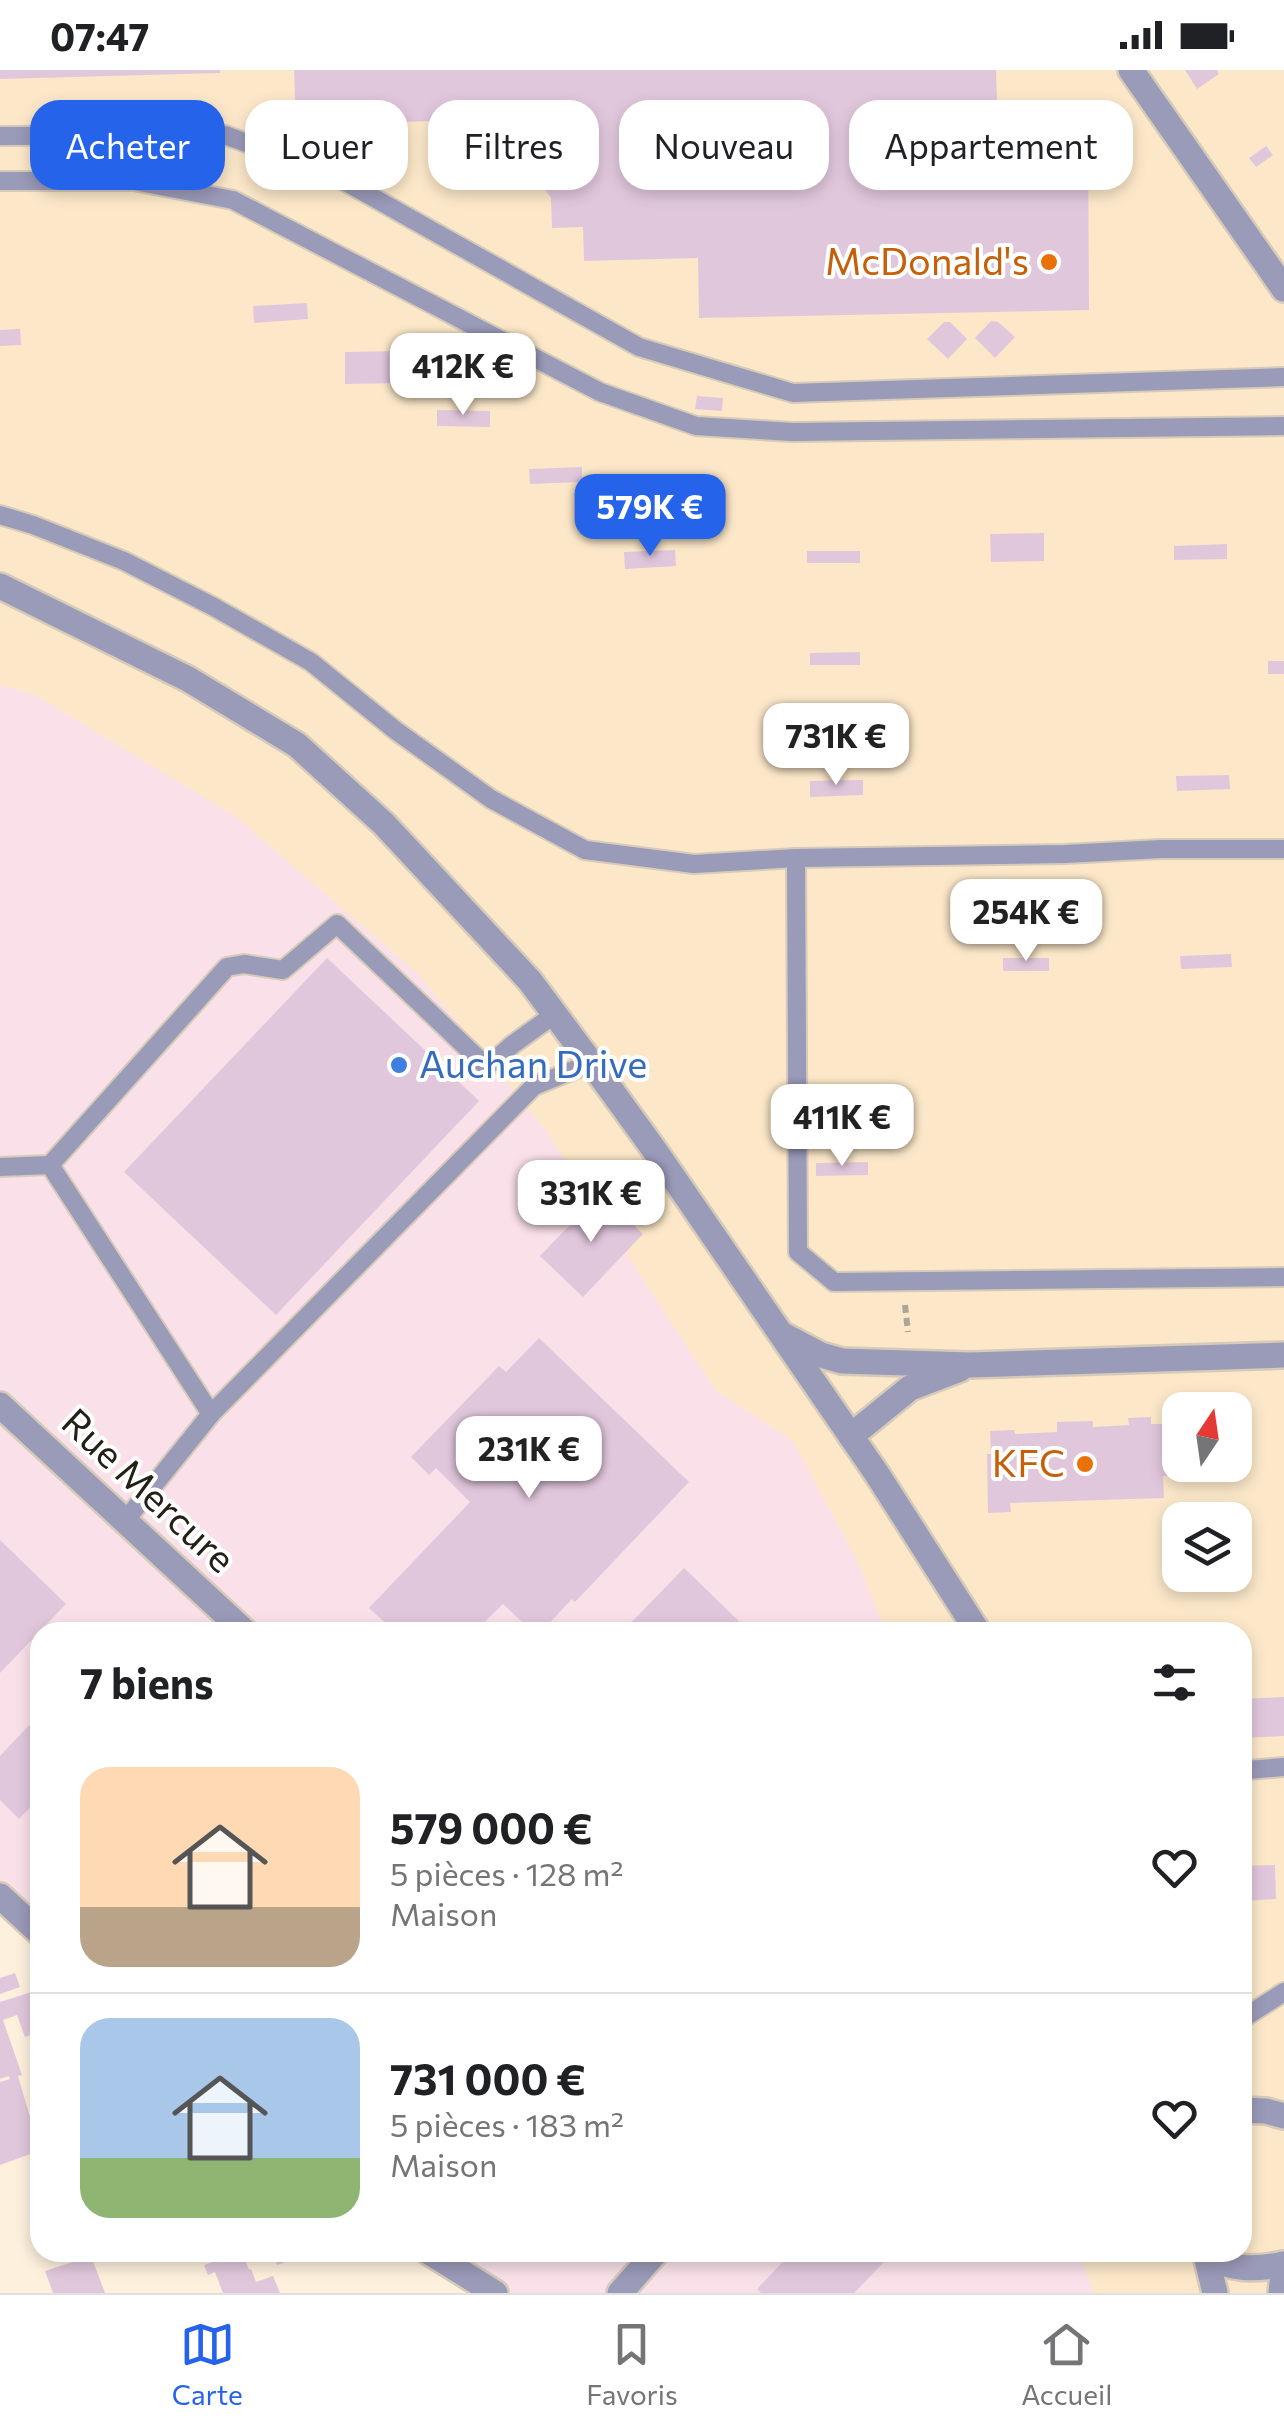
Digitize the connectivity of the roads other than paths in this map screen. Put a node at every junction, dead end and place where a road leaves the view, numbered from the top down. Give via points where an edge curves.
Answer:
1 (1132, 70) edge
2 (0, 136) edge
3 (0, 181) edge
4 (1284, 288) edge
5 (1284, 376) edge
6 (1284, 426) edge
7 (0, 514) edge
8 (0, 586) edge
9 (1284, 849) edge
10 (796, 858) junction
11 (555, 1014) junction
12 (591, 1063) junction
13 (50, 1165) junction
14 (0, 1167) edge
15 (1284, 1278) edge
16 (780, 1334) junction
17 (1284, 1355) edge
18 (970, 1365) junction
19 (0, 1405) edge
20 (211, 1414) junction
21 (850, 1436) junction
22 (126, 1521) junction
23 (235, 1622) edge
24 (971, 1622) edge
25 (1284, 1768) edge
26 (1252, 1770) edge
27 (0, 1896) edge
28 (30, 1924) edge
29 (1284, 1992) edge
30 (1252, 2013) edge
31 (1252, 2110) edge
32 (1284, 2116) edge
33 (444, 2262) edge
34 (644, 2262) edge
35 (1207, 2262) edge
36 (1220, 2262) edge
37 (1284, 2264) edge
38 (495, 2293) edge
39 (620, 2293) edge
40 (1215, 2293) edge
41 (1281, 2293) edge

1 - 4 street
2 - 5 lane via 225,135 335,176 640,347 793,393
3 - 6 lane via 134,181 233,200 600,392 696,426 792,432
7 - 10 lane via 124,561 311,662 491,799 585,850 694,864
8 - 11 street via 188,679 297,745 384,824
9 - 10 lane
10 - 15 lane via 798,1252 834,1282
11 - 12 street
11 - 13 lane via 487,1067 337,924 283,970 227,967
12 - 16 street
12 - 20 lane via 534,1086
13 - 14 lane
13 - 20 lane
16 - 18 street via 842,1361
16 - 21 street
17 - 18 street
18 - 21 street via 910,1388
19 - 22 street, Rue Mercure
20 - 22 lane
21 - 24 street
22 - 23 street, Rue Mercure
25 - 26 lane
27 - 28 street
29 - 30 lane
31 - 32 street
33 - 38 street
34 - 39 street
35 - 40 street
36 - 37 street via 1258,2269
37 - 41 street

